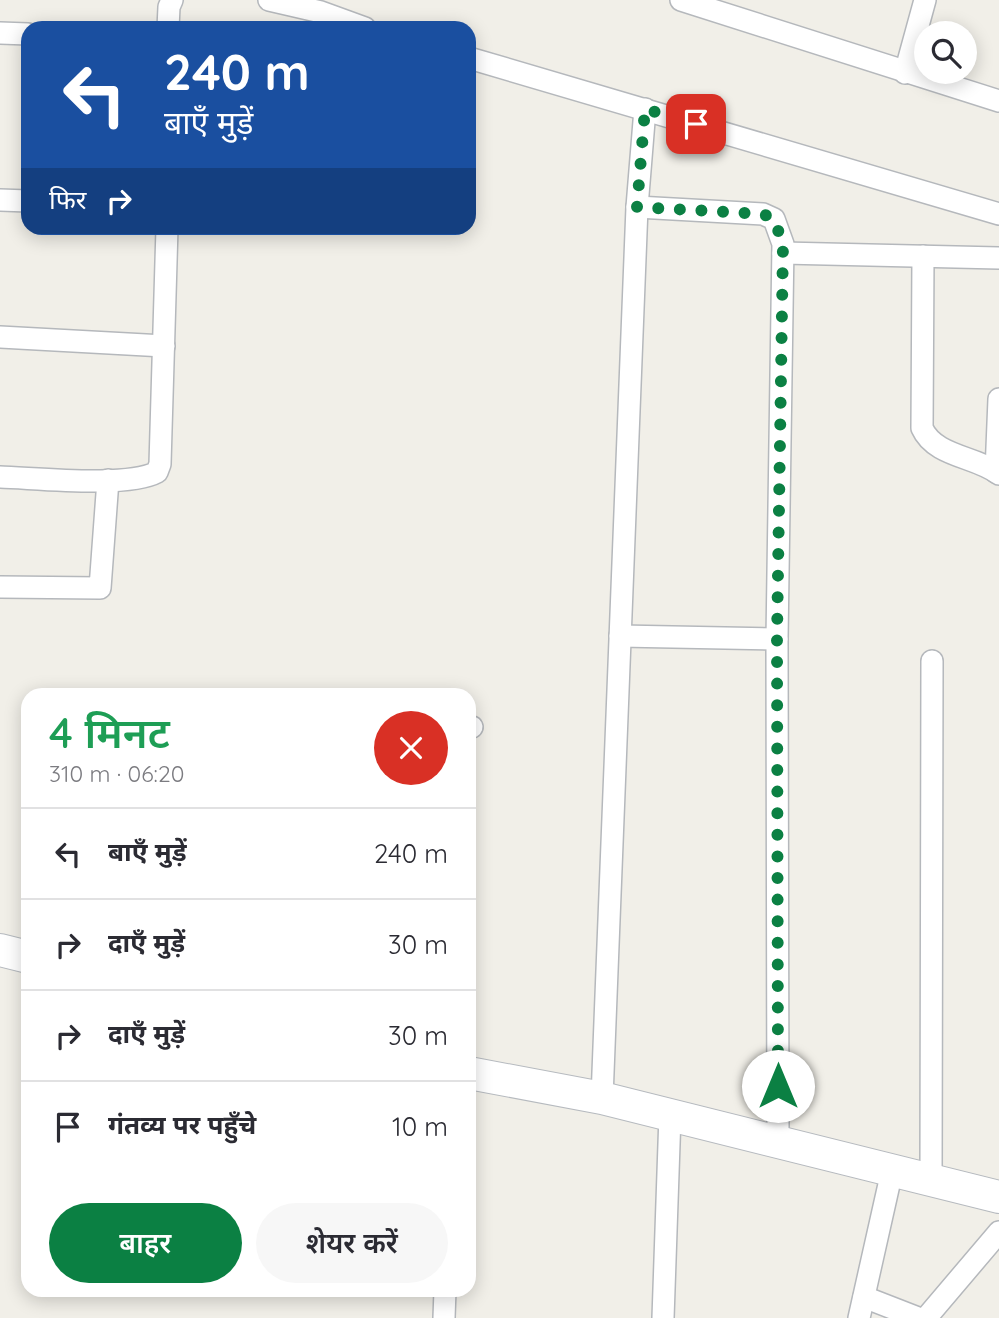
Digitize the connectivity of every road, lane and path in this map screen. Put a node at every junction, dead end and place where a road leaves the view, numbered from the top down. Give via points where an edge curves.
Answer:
1 (172, 0) edge
2 (270, 0) edge
3 (681, 0) edge
4 (925, 0) edge
5 (710, 5) edge
6 (323, 6) edge
7 (168, 21) edge
8 (352, 21) edge
9 (0, 33) edge
10 (21, 34) edge
11 (476, 60) edge
12 (905, 73) junction
13 (999, 101) edge
14 (645, 109) junction
15 (0, 200) edge
16 (21, 201) edge
17 (637, 207) junction
18 (999, 214) edge
19 (167, 235) edge
20 (783, 253) junction
21 (923, 256) junction
22 (999, 258) edge
23 (0, 337) edge
24 (164, 346) junction
25 (999, 399) edge
26 (997, 473) edge
27 (0, 477) edge
28 (108, 480) junction
29 (0, 587) edge
30 (620, 636) junction
31 (777, 639) junction
32 (932, 661) dead end
33 (0, 950) edge
34 (21, 955) edge
35 (476, 1074) edge
36 (602, 1098) junction
37 (670, 1115) junction
38 (778, 1142) junction
39 (892, 1171) junction
40 (931, 1179) junction
41 (999, 1197) edge
42 (999, 1232) edge
43 (445, 1297) edge
44 (862, 1308) edge
45 (444, 1318) edge
46 (663, 1318) edge
47 (918, 1318) edge
48 (926, 1318) edge

1 - 7 street
2 - 6 street
3 - 5 street
4 - 12 street
5 - 12 street
6 - 8 street
9 - 10 street
11 - 14 street
12 - 13 street
14 - 17 street
14 - 18 street
15 - 16 street
17 - 20 street via 763,214 779,228
17 - 30 street
19 - 24 street
20 - 21 street
20 - 31 street
21 - 22 street
21 - 26 street via 922,428 944,450
23 - 24 street
24 - 28 street via 157,472 142,479
25 - 26 street
27 - 28 street
28 - 29 street via 100,588
30 - 31 street
30 - 36 street
31 - 38 street
32 - 40 street
33 - 34 street
35 - 36 street
36 - 37 street
37 - 38 street
37 - 46 street
38 - 39 street
39 - 40 street
39 - 44 street
40 - 41 street
42 - 48 street
43 - 45 street
44 - 47 street

